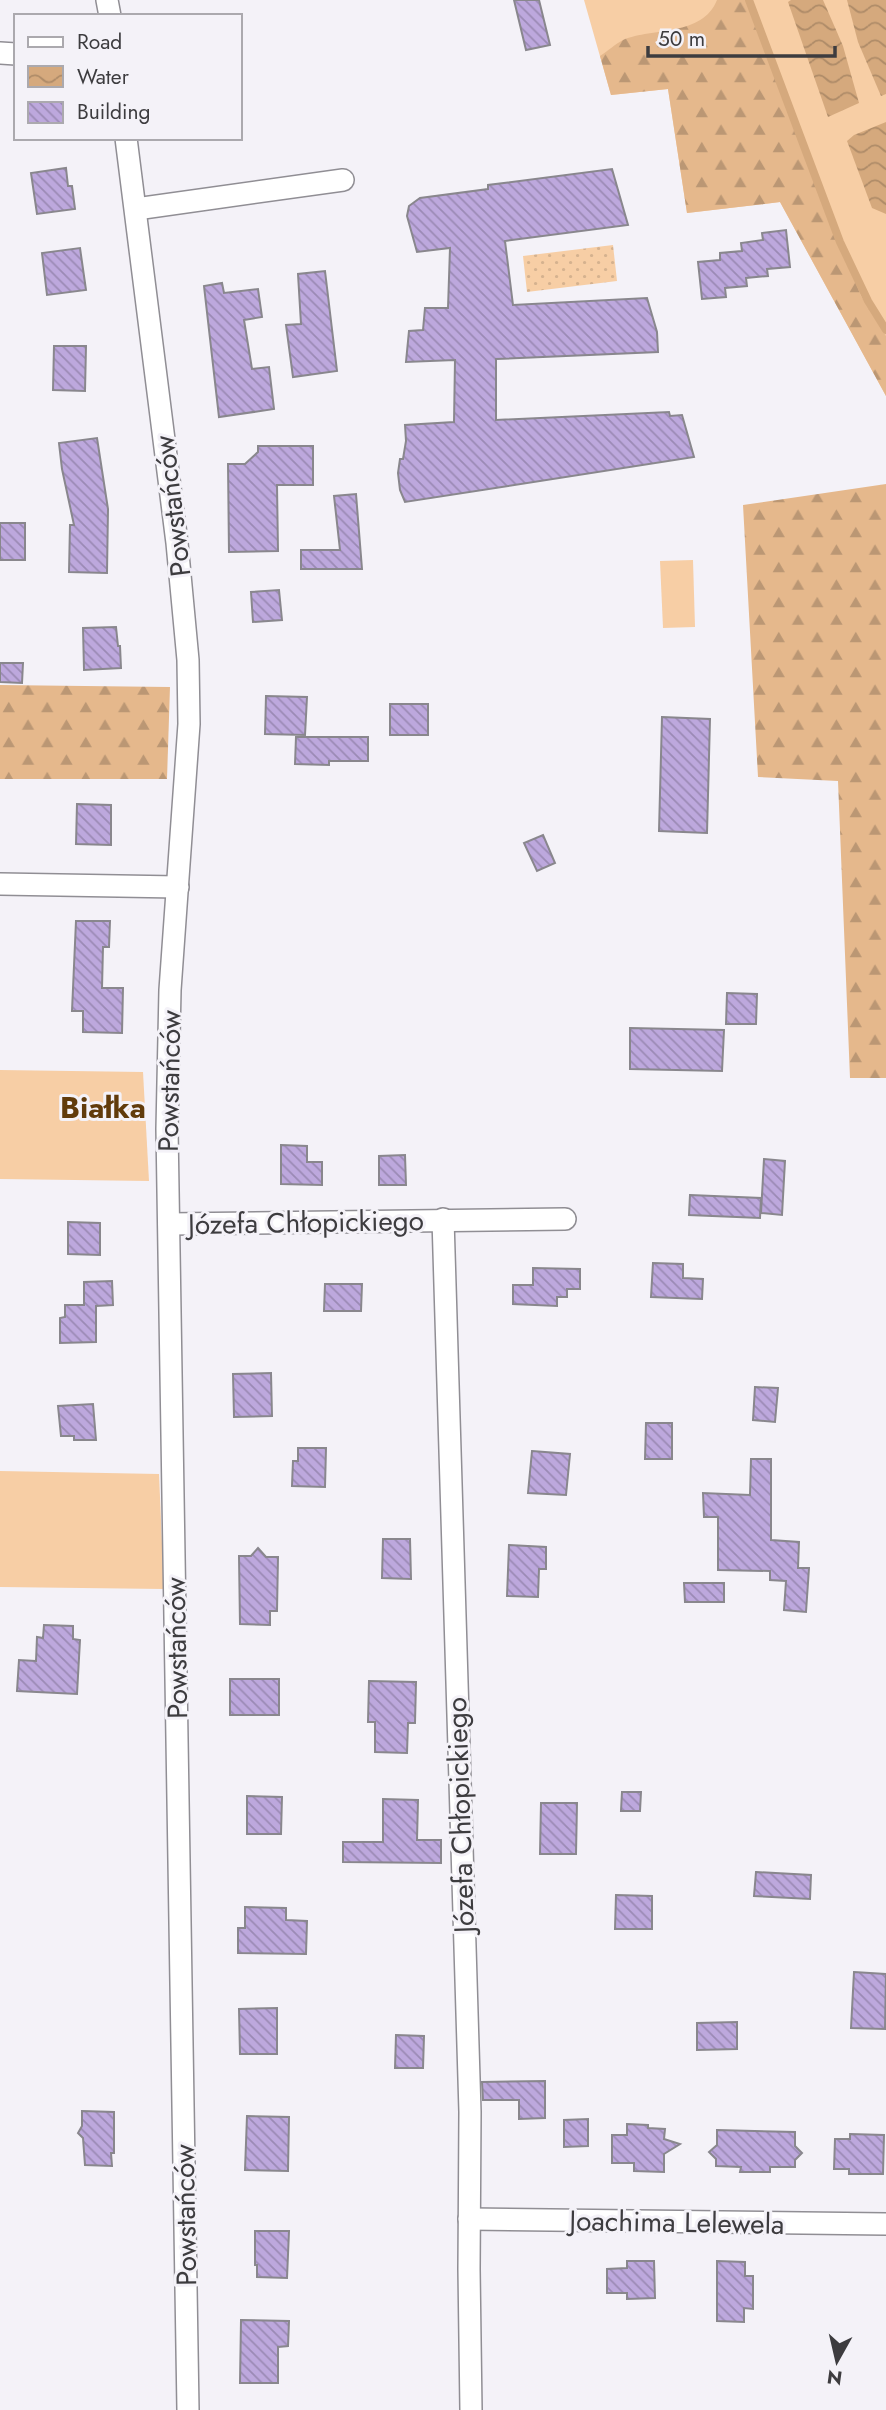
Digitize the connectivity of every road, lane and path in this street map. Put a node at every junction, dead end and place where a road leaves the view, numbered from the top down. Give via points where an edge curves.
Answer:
1 (126, 140) edge
2 (343, 180) dead end
3 (136, 209) junction
4 (0, 884) edge
5 (178, 887) junction
6 (443, 1219) junction
7 (565, 1219) dead end
8 (169, 1224) junction
9 (469, 2219) junction
10 (886, 2224) edge
11 (188, 2410) edge
12 (471, 2410) edge

1 - 3 street, Powstańców
2 - 3 street
3 - 5 street, Powstańców via 188,660 189,724
4 - 5 street
5 - 8 street, Powstańców via 167,1057
6 - 7 street, Józefa Chłopickiego
6 - 8 street, Józefa Chłopickiego
6 - 9 street, Józefa Chłopickiego
8 - 11 street, Powstańców
9 - 10 street, Joachima Lelewela
9 - 12 street, Józefa Chłopickiego

